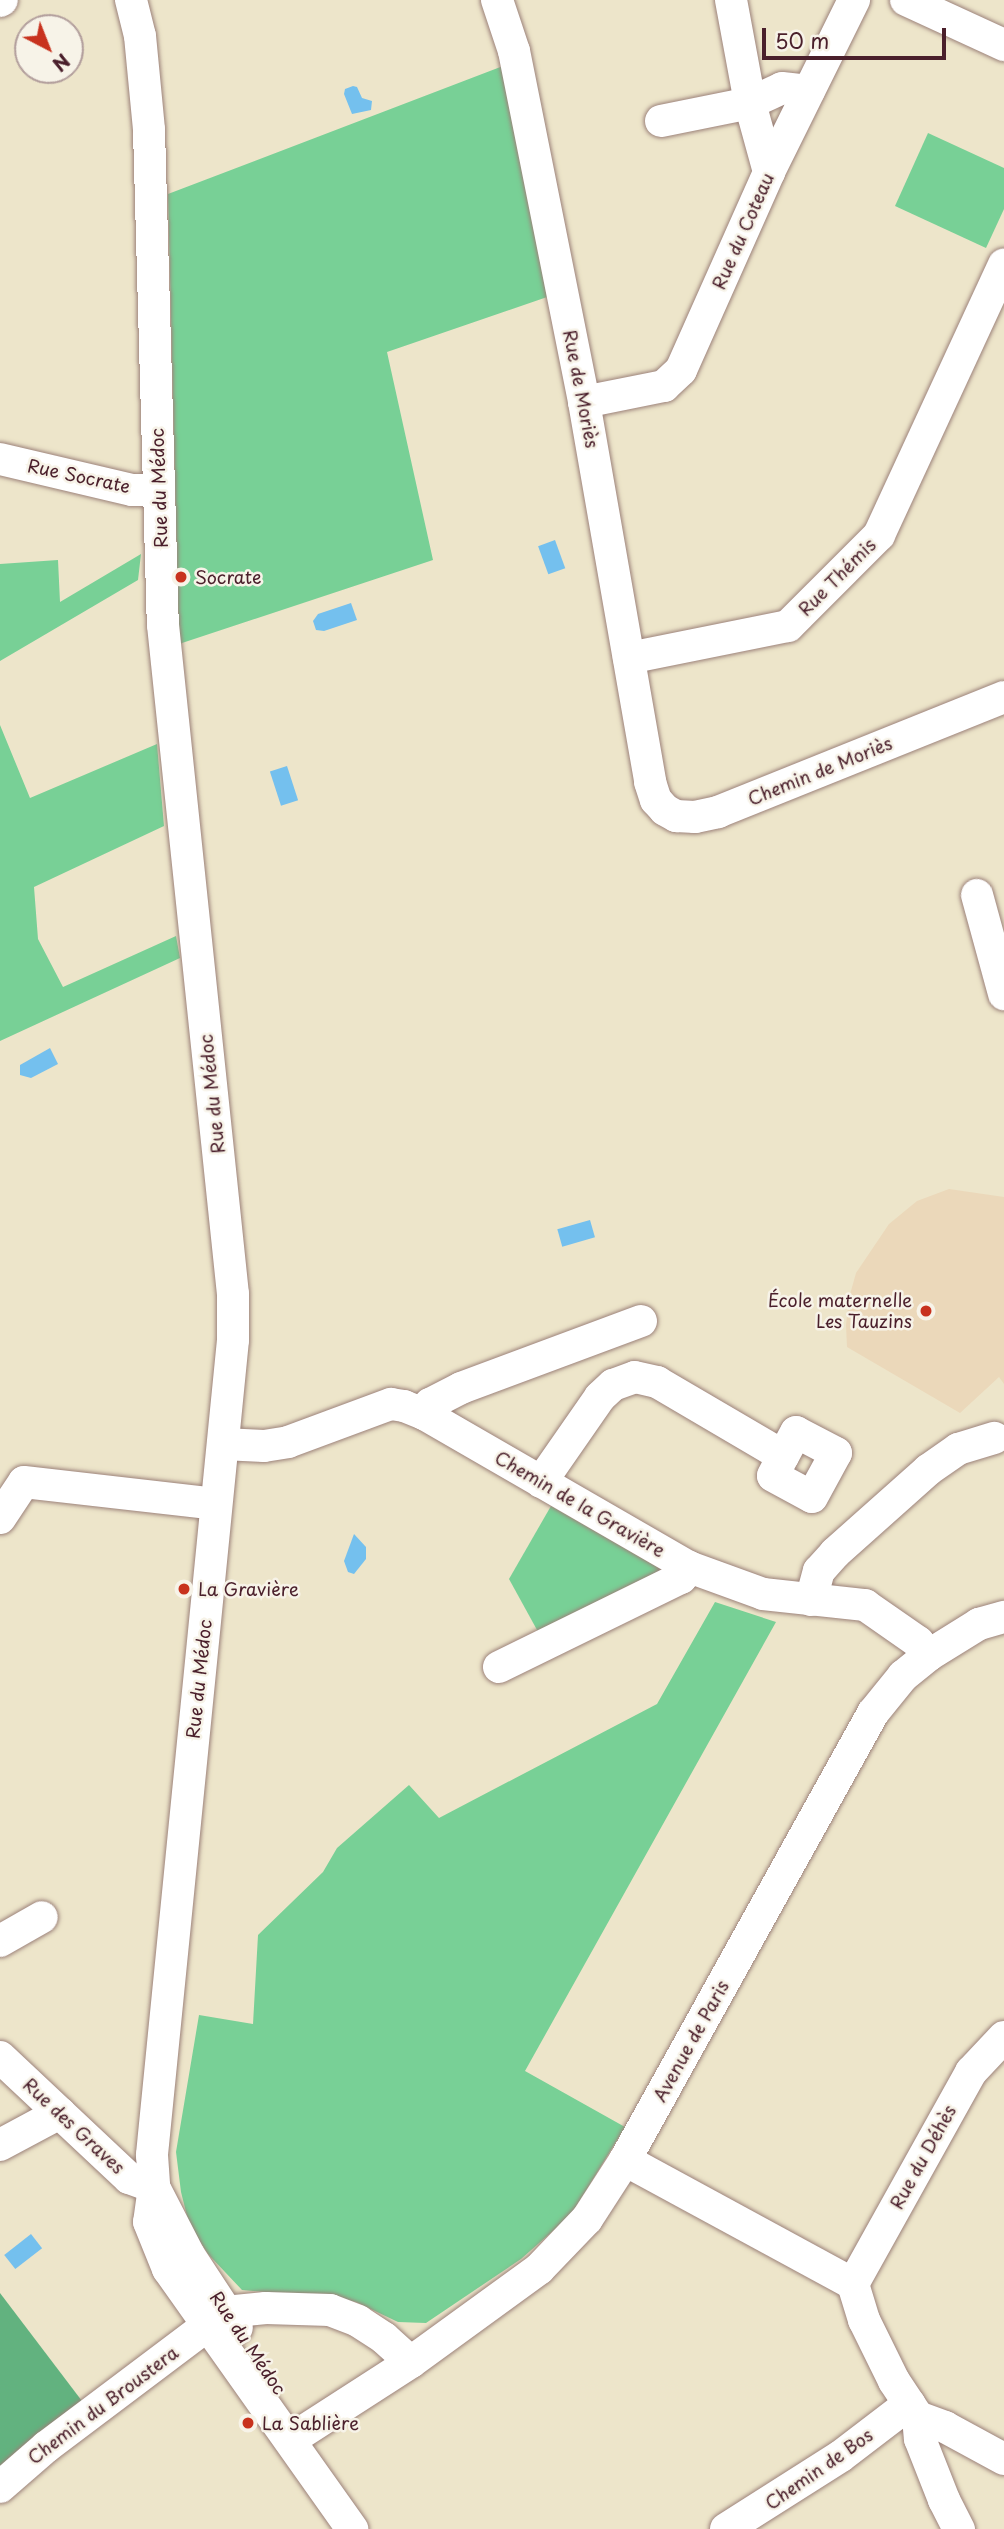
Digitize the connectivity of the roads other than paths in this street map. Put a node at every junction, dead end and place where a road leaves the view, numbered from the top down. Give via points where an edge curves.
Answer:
1 (131, 0) edge
2 (497, 0) edge
3 (731, 0) edge
4 (854, 0) edge
5 (906, 0) edge
6 (933, 7) edge
7 (1004, 45) edge
8 (808, 91) junction
9 (750, 103) junction
10 (661, 121) dead end
11 (769, 172) junction
12 (1004, 264) edge
13 (584, 402) junction
14 (0, 459) edge
15 (158, 490) junction
16 (629, 658) junction
17 (1004, 697) edge
18 (650, 782) joint
19 (977, 895) dead end
20 (1004, 994) edge
21 (641, 1321) dead end
22 (424, 1415) junction
23 (994, 1438) dead end
24 (223, 1444) junction
25 (783, 1456) dead end
26 (541, 1482) junction
27 (216, 1504) junction
28 (0, 1518) edge
29 (689, 1567) junction
30 (811, 1601) junction
31 (1004, 1617) edge
32 (929, 1655) junction
33 (499, 1667) dead end
34 (42, 1917) dead end
35 (0, 1941) edge
36 (1004, 2037) edge
37 (0, 2057) edge
38 (60, 2113) junction
39 (0, 2145) edge
40 (625, 2160) junction
41 (154, 2187) junction
42 (853, 2284) junction
43 (217, 2319) junction
44 (411, 2362) junction
45 (914, 2410) junction
46 (305, 2429) junction
47 (1004, 2459) edge
48 (0, 2487) edge
49 (352, 2529) edge
50 (373, 2529) edge
51 (726, 2529) edge
52 (959, 2529) edge

1 - 15 street, Rue du Médoc via 140,36 149,130
2 - 13 street, Rue de Moriès via 514,51
3 - 9 street
4 - 8 street, Rue du Coteau
5 - 6 street
6 - 7 street
8 - 9 street via 782,88
8 - 11 street, Rue du Coteau
9 - 10 street
9 - 11 street
11 - 13 street, Rue du Coteau via 681,370 664,386
12 - 16 street, Rue Thémis via 879,535 788,626
13 - 16 street, Rue de Moriès
14 - 15 street, Rue Socrate via 132,490
15 - 24 street, Rue du Médoc via 164,638 233,1294
16 - 18 street, Rue de Moriès
17 - 18 street, Chemin de Moriès via 718,812 676,816 656,800
19 - 20 street
21 - 22 street via 461,1388 430,1404
22 - 24 street, Chemin de la Gravière via 391,1404 288,1442
22 - 26 street, Chemin de la Gravière
23 - 30 street via 958,1449 917,1479 819,1571
24 - 27 street, Rue du Médoc
25 - 26 street via 657,1382 635,1377 612,1385 600,1397
26 - 29 street, Chemin de la Gravière
27 - 28 street via 24,1482
27 - 41 street, Rue du Médoc via 152,2155
29 - 30 street, Chemin de la Gravière via 763,1594
29 - 33 street via 681,1578
30 - 32 street, Chemin de la Gravière via 865,1605
31 - 32 street, Avenue de Paris via 979,1624
32 - 40 street, Avenue de Paris via 903,1676 873,1713
34 - 35 street
36 - 42 street, Rue du Déhès via 971,2072
37 - 38 street, Rue des Graves
38 - 39 street
38 - 41 street, Rue des Graves via 129,2178
40 - 42 street
40 - 44 street, Avenue de Paris via 587,2218 539,2269
41 - 43 street, Rue du Médoc via 149,2222 168,2269
42 - 45 street via 863,2320
43 - 44 street via 266,2308 330,2310 358,2321
43 - 46 street, Rue du Médoc
43 - 48 street, Chemin du Broustera
44 - 46 street, Avenue de Paris
45 - 47 street
45 - 51 street, Chemin de Bos
45 - 52 street via 920,2439
46 - 49 street, Rue du Médoc
46 - 50 street, Rue du Médoc

